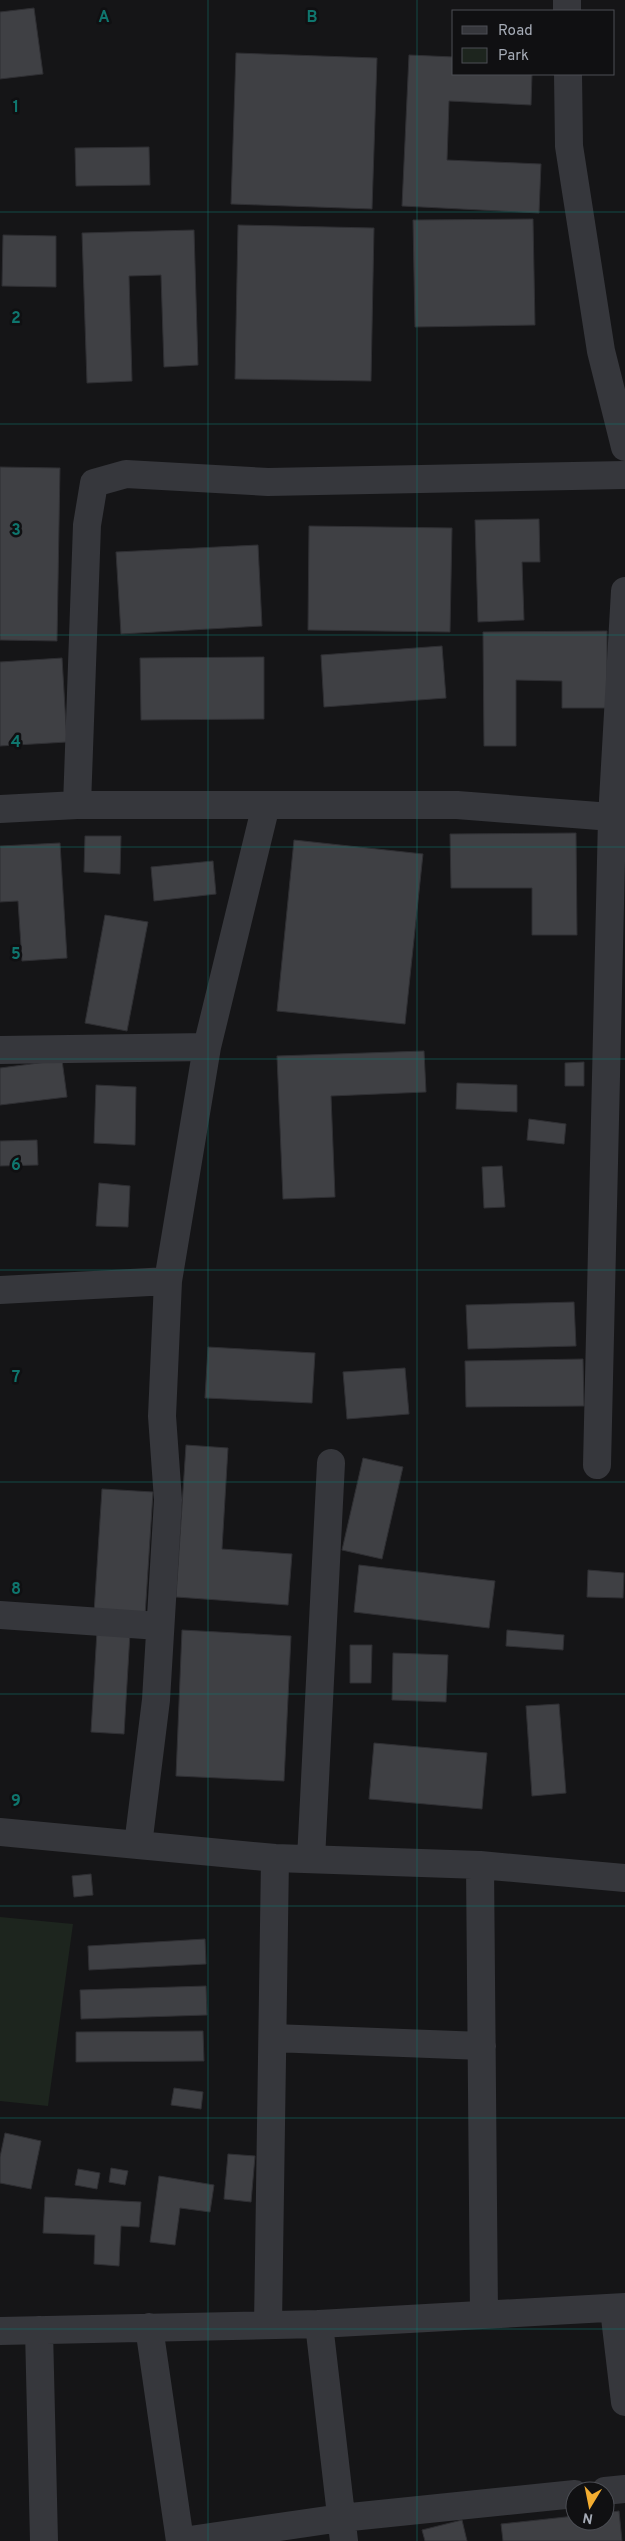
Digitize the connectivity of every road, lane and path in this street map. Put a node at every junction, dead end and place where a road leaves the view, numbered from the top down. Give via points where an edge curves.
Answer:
1 (568, 75) edge
2 (625, 447) edge
3 (625, 475) edge
4 (625, 591) edge
5 (77, 805) junction
6 (266, 805) junction
7 (0, 809) edge
8 (618, 818) edge
9 (207, 1047) junction
10 (0, 1050) edge
11 (168, 1281) junction
12 (0, 1290) edge
13 (331, 1463) dead end
14 (597, 1465) dead end
15 (0, 1615) edge
16 (159, 1626) junction
17 (0, 1832) edge
18 (138, 1844) junction
19 (275, 1858) junction
20 (311, 1860) junction
21 (480, 1865) junction
22 (625, 1878) edge
23 (272, 2038) junction
24 (482, 2046) junction
25 (619, 2308) edge
26 (484, 2315) junction
27 (319, 2324) junction
28 (268, 2325) junction
29 (149, 2327) junction
30 (39, 2330) junction
31 (0, 2331) edge
32 (625, 2402) edge
33 (565, 2496) edge
34 (343, 2530) edge
35 (44, 2541) edge
36 (181, 2541) edge

1 - 2 street via 569,146 601,351
3 - 5 street via 268,482 126,474 94,483 87,524
4 - 8 street
5 - 6 street
5 - 7 street
6 - 8 street via 456,805
6 - 9 street
8 - 14 street
9 - 10 street
9 - 11 street
11 - 12 street
11 - 16 street via 162,1416 168,1500
13 - 20 street
15 - 16 street
16 - 18 street via 156,1700
17 - 18 street
18 - 19 street
19 - 20 street
19 - 23 street
20 - 21 street
21 - 22 street
21 - 24 street
23 - 24 street
23 - 28 street
24 - 26 street
25 - 26 street
25 - 32 street
26 - 27 street
27 - 28 street
27 - 34 street
28 - 29 street
29 - 30 street
29 - 36 street
30 - 31 street
30 - 35 street
33 - 34 street
34 - 36 street

